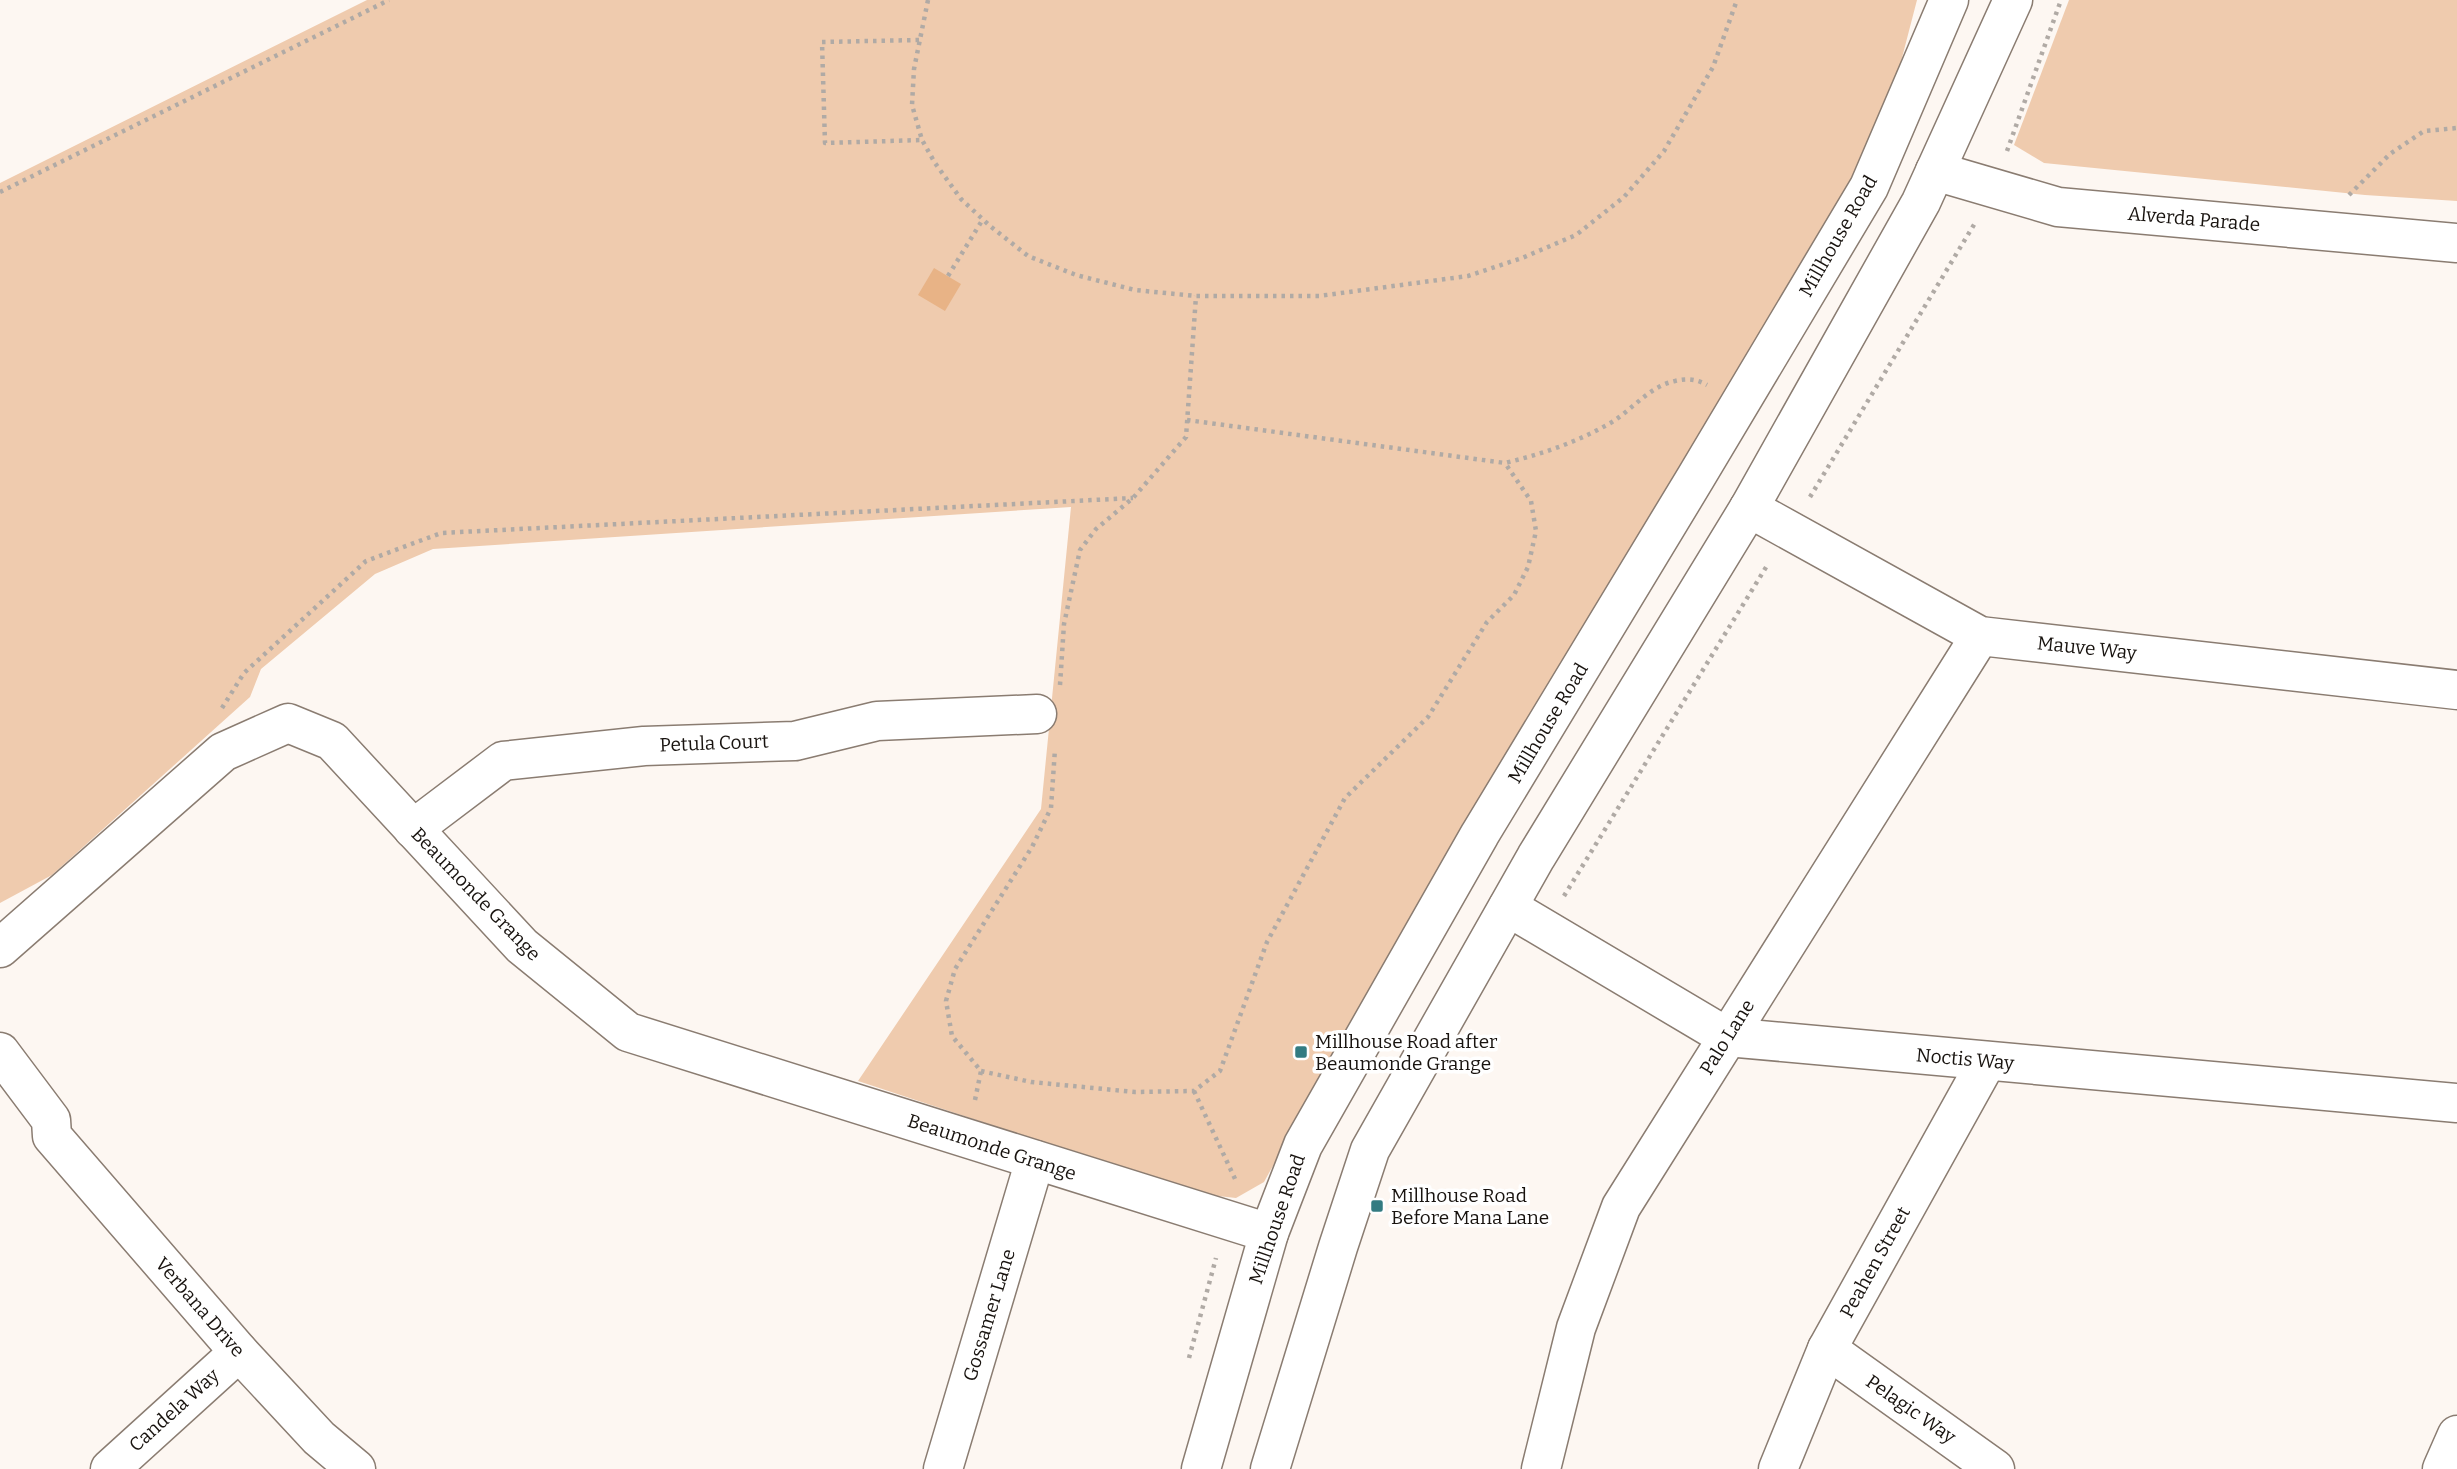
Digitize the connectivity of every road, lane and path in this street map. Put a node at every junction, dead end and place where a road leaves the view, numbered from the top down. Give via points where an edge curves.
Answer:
1 (388, 0) edge
2 (928, 0) edge
3 (1737, 0) edge
4 (1949, 0) edge
5 (2013, 0) edge
6 (2061, 0) edge
7 (919, 40) junction
8 (2457, 128) edge
9 (922, 140) junction
10 (1935, 172) junction
11 (1991, 188) junction
12 (0, 192) edge
13 (2342, 202) dead end
14 (983, 219) junction
15 (2457, 243) edge
16 (948, 276) dead end
17 (1740, 403) junction
18 (1187, 420) dead end
19 (1505, 463) junction
20 (1133, 498) dead end
21 (1749, 508) junction
22 (1789, 530) junction
23 (1980, 636) junction
24 (2457, 690) edge
25 (219, 713) dead end
26 (1037, 714) dead end
27 (413, 829) junction
28 (1508, 907) junction
29 (1544, 928) junction
30 (0, 948) edge
31 (1727, 1037) junction
32 (0, 1052) edge
33 (1987, 1061) junction
34 (981, 1071) dead end
35 (1194, 1091) junction
36 (0, 1093) edge
37 (2457, 1103) edge
38 (52, 1136) junction
39 (1035, 1160) junction
40 (1233, 1205) junction
41 (1269, 1233) junction
42 (1826, 1349) junction
43 (239, 1352) junction
44 (1187, 1364) dead end
45 (2457, 1435) edge
46 (110, 1469) edge
47 (356, 1469) edge
48 (943, 1469) edge
49 (1201, 1469) edge
50 (1270, 1469) edge
51 (1541, 1469) edge
52 (1778, 1469) edge
53 (1995, 1469) edge
54 (2442, 1469) edge

1 - 12 path
2 - 7 path
3 - 14 path via 1713,67 1664,151 1624,197 1576,235 1468,276 1319,296 1196,296 1135,290 1076,275 1028,256
4 - 17 street, Millhouse Road via 1869,187
5 - 10 street
6 - 11 path
7 - 9 path via 912,105
7 - 9 path via 822,42 825,143
8 - 13 path via 2424,131 2390,154
9 - 14 path via 961,199
10 - 11 street, Alverda Parade
10 - 21 street
11 - 15 street, Alverda Parade via 2058,207
11 - 22 path via 1971,233
14 - 16 path
17 - 19 path via 1696,379 1673,381 1579,439
17 - 41 street, Millhouse Road via 1480,834 1303,1145
18 - 19 path
19 - 35 path via 1531,502 1536,531 1524,576 1514,595 1487,622 1428,717 1345,797 1268,942 1220,1071
20 - 25 path via 441,533 366,561 244,673
21 - 22 street, Mauve Way
21 - 28 street
22 - 23 street, Mauve Way
22 - 29 path
23 - 24 street, Mauve Way
23 - 31 street, Palo Lane
26 - 27 street, Petula Court via 877,721 795,741 644,746 503,761
27 - 30 street, Beaumonde Grange via 332,741 288,723 223,752
27 - 39 street, Beaumonde Grange via 522,946 628,1032
28 - 29 street, Noctis Way
28 - 50 street via 1370,1150
29 - 31 street, Noctis Way
31 - 33 street, Noctis Way
31 - 51 street, Palo Lane via 1621,1207 1576,1328
32 - 38 street, Verbana Drive via 51,1121
33 - 37 street, Noctis Way
33 - 42 street, Peahen Street
34 - 35 path via 1031,1083 1135,1092
35 - 40 path
36 - 38 street, Verbana Drive via 35,1133
38 - 43 street, Verbana Drive
39 - 40 street, Beaumonde Grange
39 - 48 street, Gossamer Lane
40 - 41 street, Beaumonde Grange
40 - 44 path
41 - 49 street, Millhouse Road
42 - 52 street, Peahen Street
42 - 53 street, Pelagic Way
43 - 46 street, Candela Way
43 - 47 street, Verbana Drive via 319,1438
45 - 54 street

